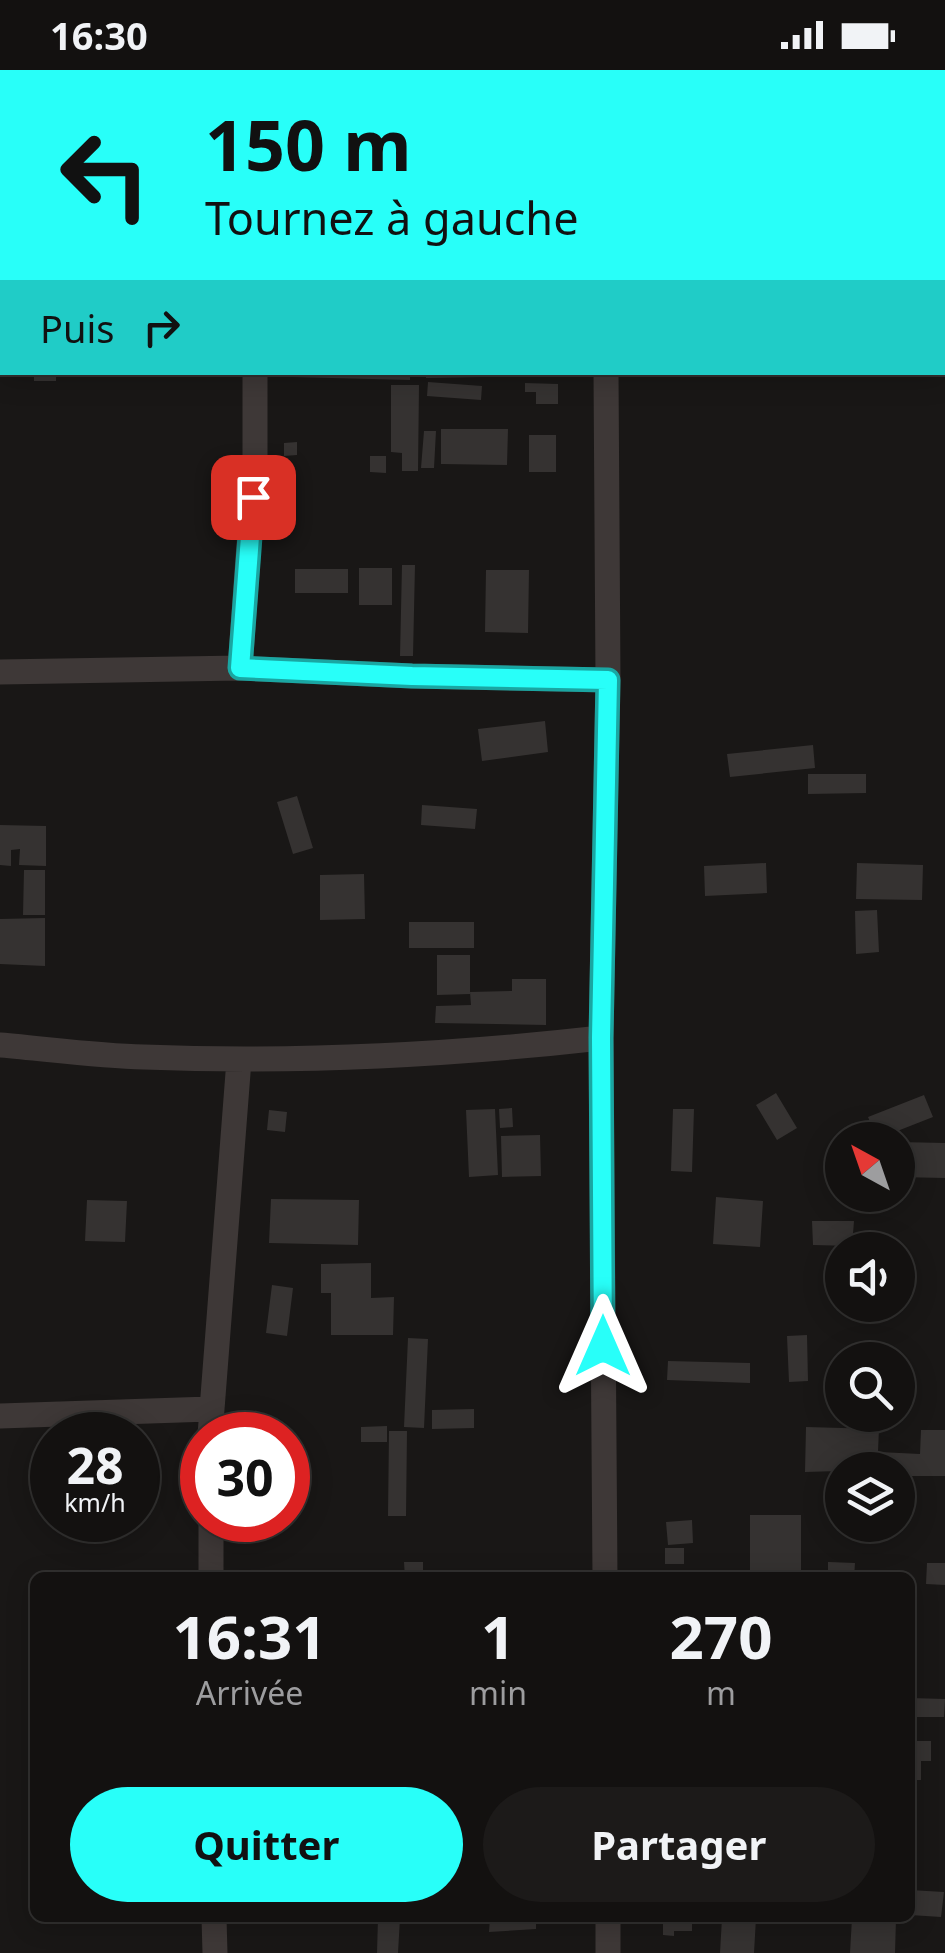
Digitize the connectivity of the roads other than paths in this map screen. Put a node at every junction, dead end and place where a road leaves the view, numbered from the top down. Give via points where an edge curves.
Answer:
1 (256, 375) edge
2 (606, 375) edge
3 (240, 668) junction
4 (0, 672) edge
5 (608, 680) junction
6 (601, 1038) junction
7 (0, 1045) edge
8 (239, 1060) junction
9 (211, 1412) edge
10 (0, 1416) edge
11 (180, 1421) edge
12 (211, 1542) edge
13 (211, 1572) edge
14 (605, 1572) edge
15 (214, 1922) edge
16 (608, 1922) edge
17 (215, 1953) edge
18 (608, 1953) edge

1 - 3 street
2 - 5 street
3 - 4 street
3 - 5 street
5 - 6 street
6 - 8 street
6 - 14 street
7 - 8 street
8 - 9 street
10 - 11 street
12 - 13 street
15 - 17 street
16 - 18 street

